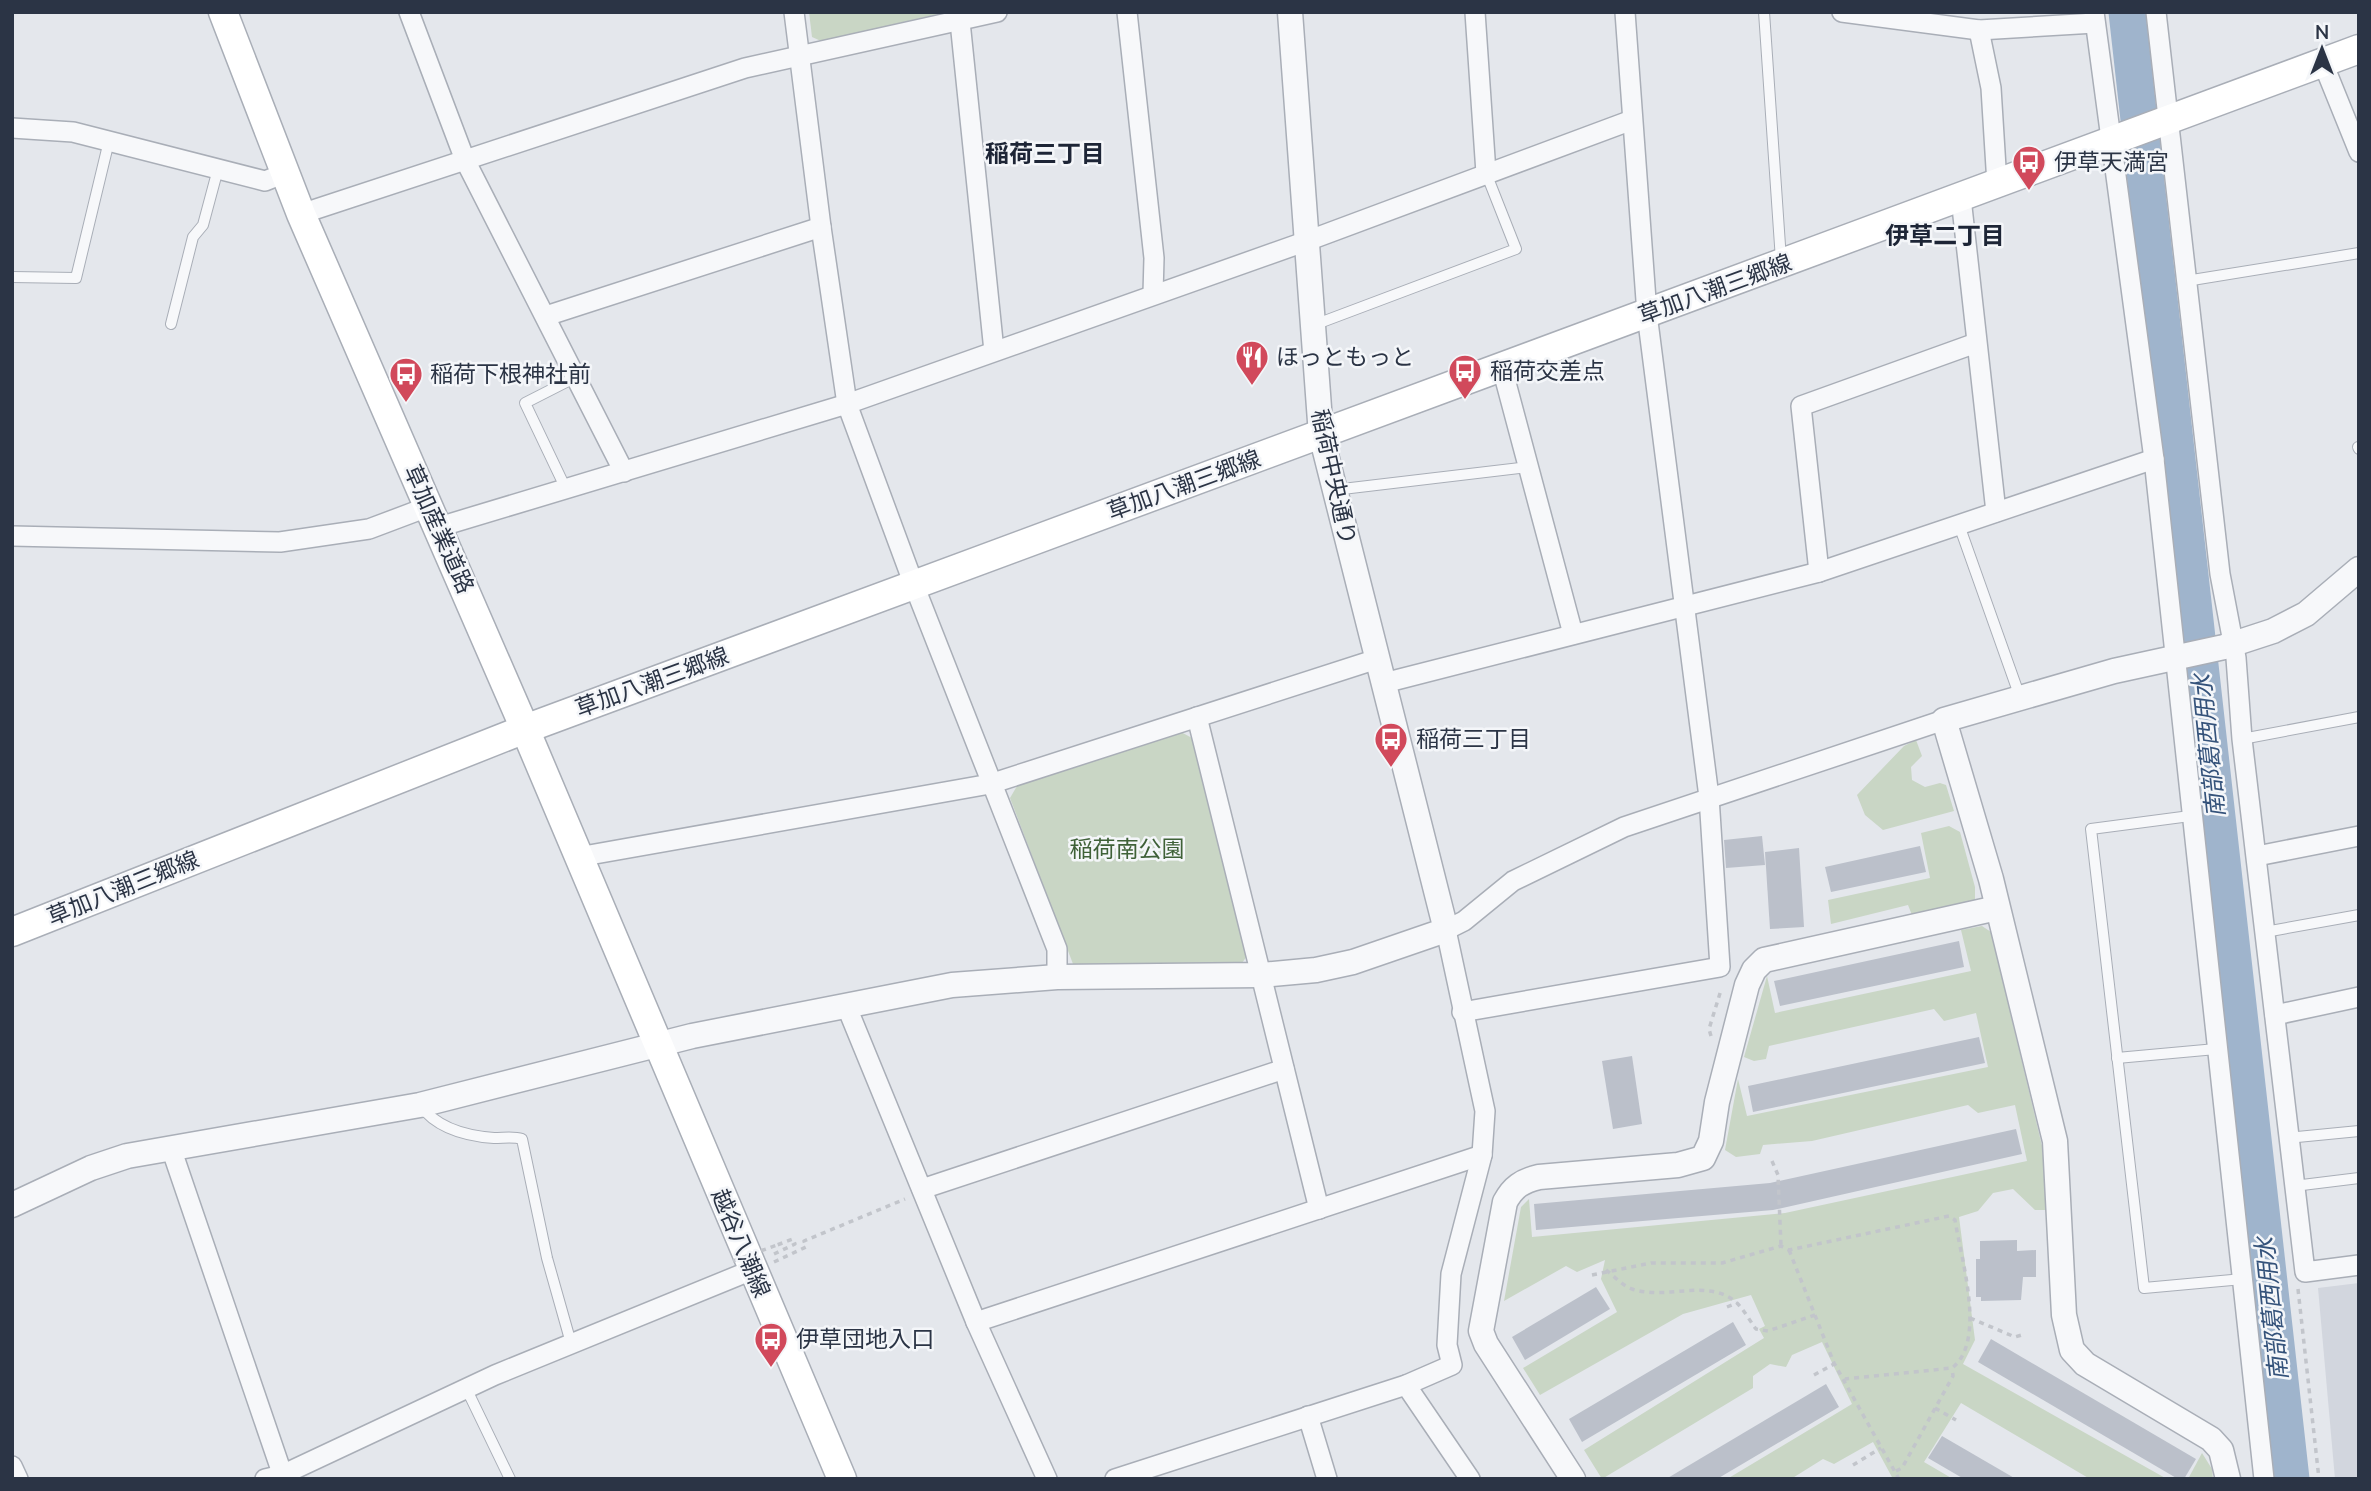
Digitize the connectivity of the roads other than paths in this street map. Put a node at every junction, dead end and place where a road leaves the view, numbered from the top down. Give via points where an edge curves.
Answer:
1 (223, 12) edge
2 (409, 12) edge
3 (794, 12) edge
4 (997, 12) edge
5 (1128, 12) edge
6 (1290, 12) edge
7 (1475, 12) edge
8 (1625, 12) edge
9 (1764, 12) edge
10 (1842, 12) edge
11 (2156, 12) edge
12 (960, 16) edge
13 (2095, 18) edge
14 (1979, 30) junction
15 (2359, 49) edge
16 (800, 54) junction
17 (2323, 63) junction
18 (1632, 120) junction
19 (2163, 122) junction
20 (12, 128) edge
21 (2118, 140) junction
22 (109, 141) junction
23 (2359, 152) edge
24 (466, 160) junction
25 (218, 169) junction
26 (285, 173) junction
27 (1486, 173) junction
28 (1997, 184) junction
29 (1961, 198) junction
30 (302, 214) junction
31 (821, 227) junction
32 (1307, 241) junction
33 (2359, 253) edge
34 (1781, 265) junction
35 (12, 277) edge
36 (2186, 281) junction
37 (1153, 294) junction
38 (1647, 314) junction
39 (546, 316) junction
40 (171, 324) dead end
41 (1313, 325) junction
42 (1976, 343) junction
43 (994, 351) junction
44 (1502, 368) junction
45 (576, 377) junction
46 (847, 404) junction
47 (1321, 435) junction
48 (2154, 459) junction
49 (1528, 467) junction
50 (624, 472) junction
51 (566, 489) junction
52 (1333, 490) junction
53 (1996, 512) junction
54 (434, 517) junction
55 (1959, 525) junction
56 (12, 536) edge
57 (2359, 569) edge
58 (1819, 572) junction
59 (914, 585) junction
60 (1686, 604) junction
61 (1573, 634) junction
62 (2228, 646) junction
63 (2180, 656) junction
64 (1377, 659) junction
65 (1384, 683) junction
66 (2020, 697) junction
67 (2359, 716) edge
68 (1197, 717) junction
69 (1944, 720) junction
70 (525, 729) junction
71 (2242, 739) junction
72 (990, 784) junction
73 (1709, 797) junction
74 (2190, 816) junction
75 (2359, 836) edge
76 (2257, 856) junction
77 (578, 857) junction
78 (1997, 908) junction
79 (2359, 915) edge
80 (1446, 930) junction
81 (12, 932) edge
82 (2265, 932) junction
83 (1261, 975) junction
84 (1057, 977) junction
85 (2359, 997) edge
86 (846, 1005) junction
87 (1462, 1012) junction
88 (2275, 1015) junction
89 (659, 1045) junction
90 (2216, 1049) junction
91 (2117, 1058) junction
92 (1284, 1069) junction
93 (420, 1105) junction
94 (2359, 1131) edge
95 (2287, 1138) junction
96 (171, 1148) junction
97 (1482, 1155) junction
98 (2359, 1178) edge
99 (2294, 1186) junction
100 (923, 1191) junction
101 (12, 1205) edge
102 (1319, 1209) junction
103 (2359, 1265) edge
104 (742, 1266) junction
105 (2242, 1279) junction
106 (976, 1322) junction
107 (571, 1343) junction
108 (1406, 1385) junction
109 (467, 1390) junction
110 (1308, 1416) junction
111 (12, 1466) edge
112 (277, 1478) edge
113 (18, 1479) edge
114 (510, 1479) edge
115 (842, 1479) edge
116 (1047, 1479) edge
117 (1115, 1479) edge
118 (1327, 1479) edge
119 (1470, 1479) edge
120 (1573, 1479) edge
121 (2228, 1479) edge
122 (2264, 1479) edge

1 - 26 main road, 草加産業道路
2 - 24 street
3 - 16 street
4 - 12 street
5 - 37 street via 1154,258
6 - 32 street, 稲荷中央通り
7 - 27 street
8 - 18 street
9 - 34 lane
10 - 14 street
11 - 19 street
12 - 16 street
12 - 43 street
13 - 14 street
13 - 21 street
14 - 28 street via 1991,88
15 - 17 main road, 草加八潮三郷線
16 - 24 street
16 - 31 street
17 - 19 main road, 草加八潮三郷線
17 - 23 street
18 - 27 street
18 - 38 street
19 - 21 main road, 草加八潮三郷線
19 - 36 street
20 - 22 street via 73,132
21 - 28 main road, 草加八潮三郷線
21 - 48 street
22 - 25 street
22 - 35 lane via 76,278
24 - 30 street
24 - 39 street
25 - 26 street via 265,181
25 - 40 lane via 203,225 193,237
26 - 30 main road, 草加産業道路
27 - 32 street
27 - 41 lane via 1516,249
28 - 29 main road, 草加八潮三郷線
29 - 34 main road, 草加八潮三郷線
29 - 42 street
30 - 54 main road, 草加産業道路
31 - 39 street
31 - 46 street
32 - 37 street
32 - 41 street, 稲荷中央通り
33 - 36 lane
34 - 38 main road, 草加八潮三郷線
36 - 62 street
37 - 43 street
38 - 44 main road, 草加八潮三郷線
38 - 60 street
39 - 45 street
41 - 47 street, 稲荷中央通り
42 - 53 street
42 - 58 street via 1801,406
43 - 46 street
44 - 47 main road, 草加八潮三郷線
44 - 49 street
45 - 50 street
45 - 51 lane via 525,402
46 - 50 street
46 - 59 street
47 - 52 street, 稲荷中央通り
47 - 59 main road, 草加八潮三郷線
48 - 53 street
48 - 63 street
49 - 52 lane
49 - 61 street
50 - 51 street
51 - 54 street
52 - 64 street, 稲荷中央通り
53 - 55 street
54 - 56 street via 280,542
54 - 70 main road, 草加産業道路
55 - 58 street
55 - 66 lane
57 - 62 street via 2306,614
58 - 60 street
59 - 70 main road, 草加八潮三郷線
59 - 72 street
60 - 61 street
60 - 73 street
61 - 65 street
62 - 63 street
62 - 71 street via 2236,658
63 - 66 street
63 - 74 street
64 - 65 street, 稲荷中央通り
64 - 68 street
65 - 80 street, 稲荷中央通り
66 - 69 street
67 - 71 lane
68 - 72 street
68 - 83 street
69 - 73 street
69 - 78 street
70 - 77 main road, 草加産業道路
70 - 81 main road, 草加八潮三郷線
71 - 76 street
72 - 77 street
72 - 84 street via 1057,949
73 - 80 street via 1624,827 1513,880 1464,921
73 - 87 street via 1720,967
74 - 90 street
74 - 91 lane via 2091,829
75 - 76 street
76 - 82 street
77 - 89 main road, 草加産業道路
78 - 120 street via 1764,960 1747,985 1723,1075 1712,1141 1703,1158 1678,1165 1539,1177 1512,1190 1505,1202 1482,1331
78 - 121 street via 2055,1141 2064,1315 2073,1350 2085,1364 2211,1439 2221,1450
79 - 82 lane
80 - 83 street via 1353,962
80 - 87 street
82 - 88 street
83 - 84 street
83 - 92 street
84 - 86 street via 951,985
85 - 88 street
86 - 89 street
86 - 100 street
87 - 97 street via 1485,1111
88 - 95 street
89 - 93 street
89 - 104 main road, 越谷八潮線
90 - 91 lane
90 - 105 street
91 - 105 lane via 2144,1288
92 - 100 street
92 - 102 street
93 - 96 street
93 - 107 lane via 430,1119 450,1129 522,1139
94 - 95 lane
95 - 99 street
96 - 101 street via 91,1168
96 - 112 street
97 - 102 street
97 - 108 street via 1451,1274 1447,1345 1452,1365
98 - 99 lane
99 - 103 street via 2305,1272
100 - 106 street
102 - 106 street
104 - 107 street
104 - 115 main road, 越谷八潮線
105 - 122 street
106 - 116 street
107 - 109 street
108 - 110 street
108 - 119 street
109 - 112 street
109 - 114 lane
110 - 117 street
110 - 118 street
111 - 113 street

